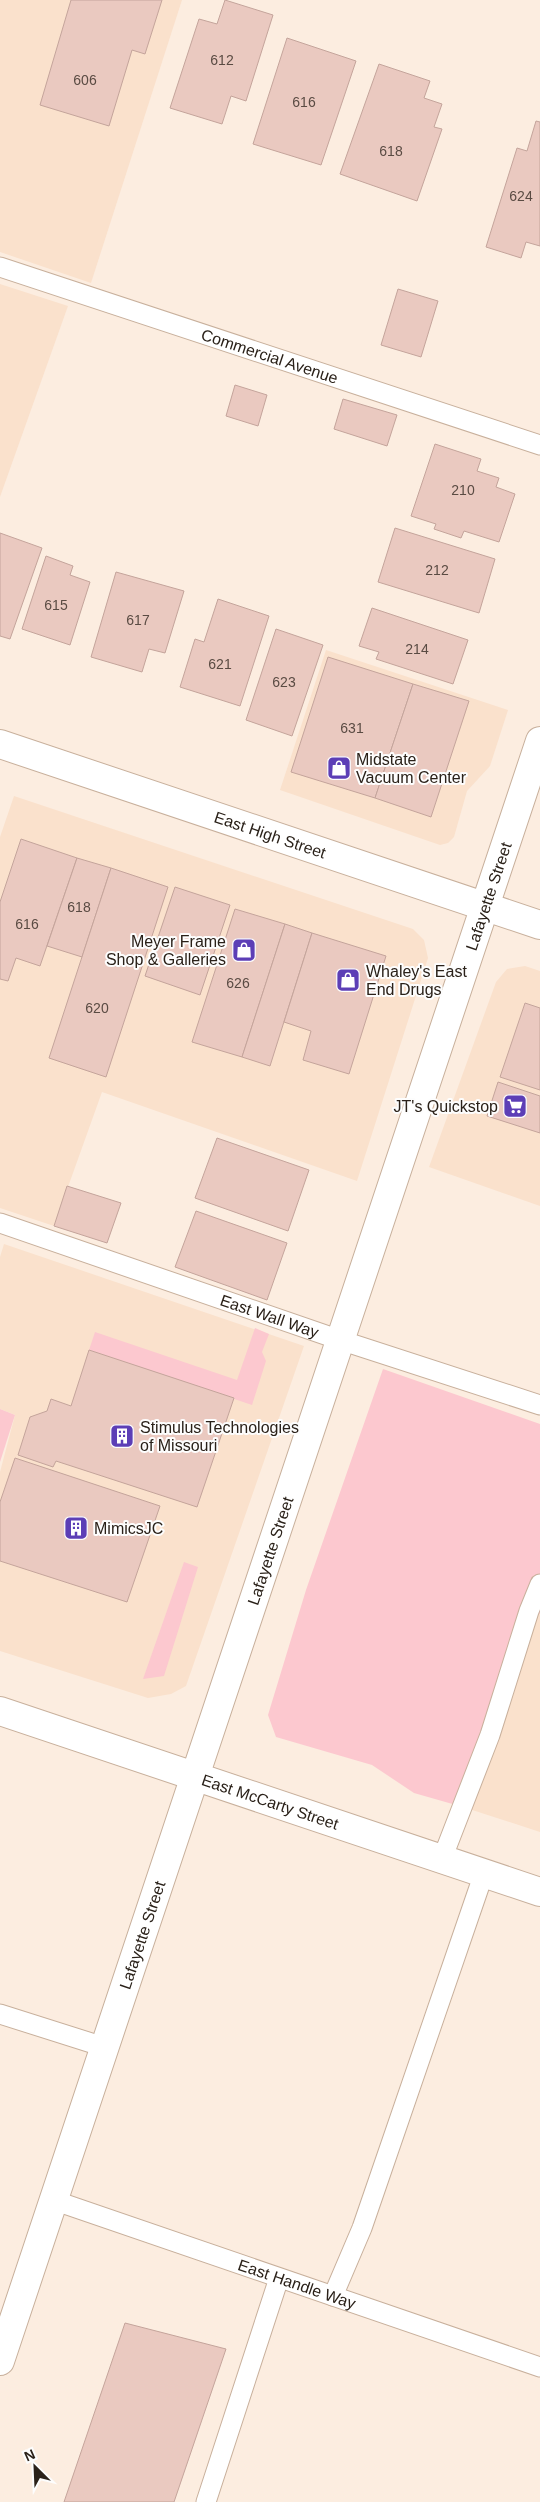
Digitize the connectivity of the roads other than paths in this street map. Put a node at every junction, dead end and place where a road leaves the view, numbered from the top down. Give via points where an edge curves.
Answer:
1 (0, 267) edge
2 (540, 444) edge
3 (540, 741) edge
4 (0, 744) edge
5 (484, 907) junction
6 (540, 925) edge
7 (0, 1222) edge
8 (340, 1340) junction
9 (540, 1406) edge
10 (540, 1584) edge
11 (0, 1711) edge
12 (194, 1776) junction
13 (442, 1860) junction
14 (484, 1873) junction
15 (540, 1892) edge
16 (0, 2014) edge
17 (104, 2047) junction
18 (53, 2200) junction
19 (279, 2278) junction
20 (334, 2296) junction
21 (0, 2361) edge
22 (540, 2367) edge
23 (206, 2502) edge

1 - 2 lane, Commercial Avenue
3 - 5 main road, Lafayette Street
4 - 5 main road, East High Street
5 - 6 main road, East High Street
5 - 8 main road, Lafayette Street
7 - 8 lane, East Wall Way
8 - 9 lane, East Wall Way
8 - 12 main road, Lafayette Street
10 - 13 lane via 490,1735
11 - 12 main road, East McCarty Street
12 - 13 main road, East McCarty Street
12 - 17 main road, Lafayette Street
13 - 14 main road, East McCarty Street
14 - 15 main road, East McCarty Street
14 - 20 lane via 365,2219
16 - 17 lane
17 - 18 main road, Lafayette Street
18 - 19 lane, East Handle Way
18 - 21 main road, Lafayette Street
19 - 20 lane, East Handle Way
19 - 23 lane
20 - 22 lane, East Handle Way

